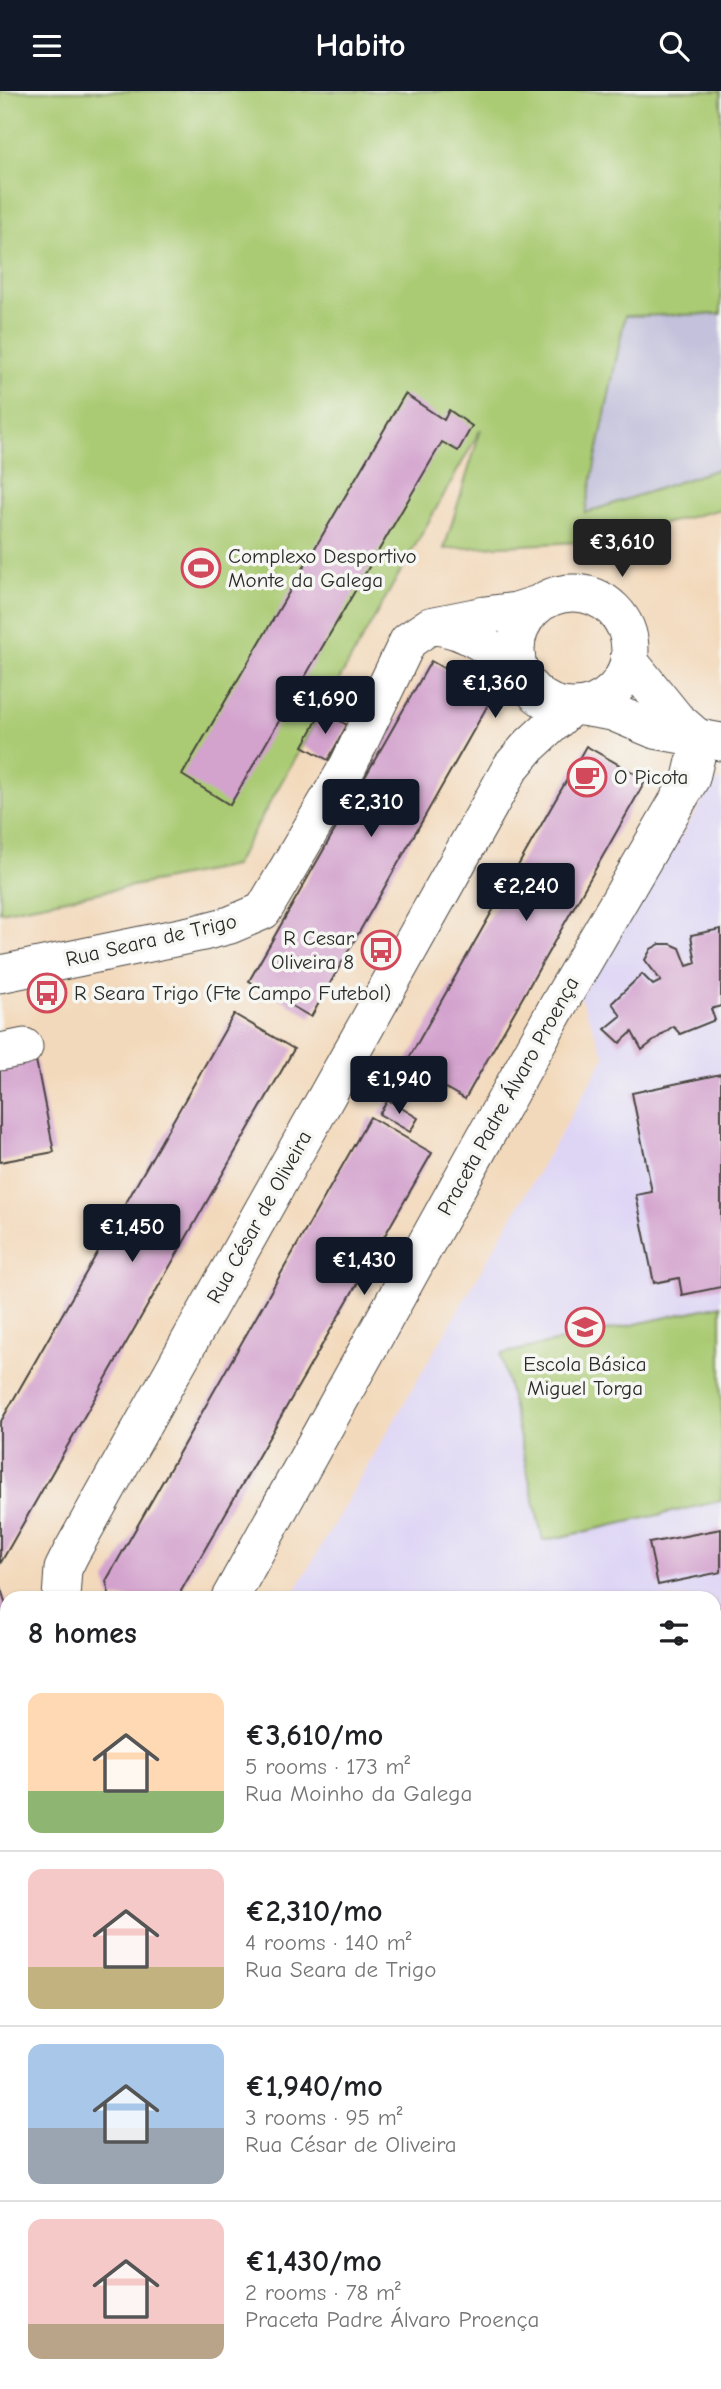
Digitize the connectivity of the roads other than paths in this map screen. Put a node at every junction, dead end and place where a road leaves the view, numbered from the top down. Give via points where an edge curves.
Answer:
1 (538, 604) junction
2 (430, 626) junction
3 (629, 661) junction
4 (522, 676) junction
5 (576, 708) junction
6 (711, 741) edge
7 (511, 767) junction
8 (0, 974) edge
9 (61, 1591) edge
10 (234, 1591) edge

1 - 2 street
1 - 3 street via 571,593 603,601 625,624
1 - 4 street via 517,636
2 - 4 street via 451,628 489,646
2 - 8 street, Rua Seara de Trigo via 408,641 348,766 263,911 199,933
3 - 5 street via 615,689 601,701
3 - 6 street via 676,719
4 - 5 street via 545,701
4 - 7 street, Rua César de Oliveira via 524,726
5 - 6 street via 612,712 654,730
5 - 7 street, Rua César de Oliveira
6 - 10 street, Praceta Padre Álvaro Proença via 556,1009
7 - 9 street, Rua César de Oliveira via 71,1553 63,1569

